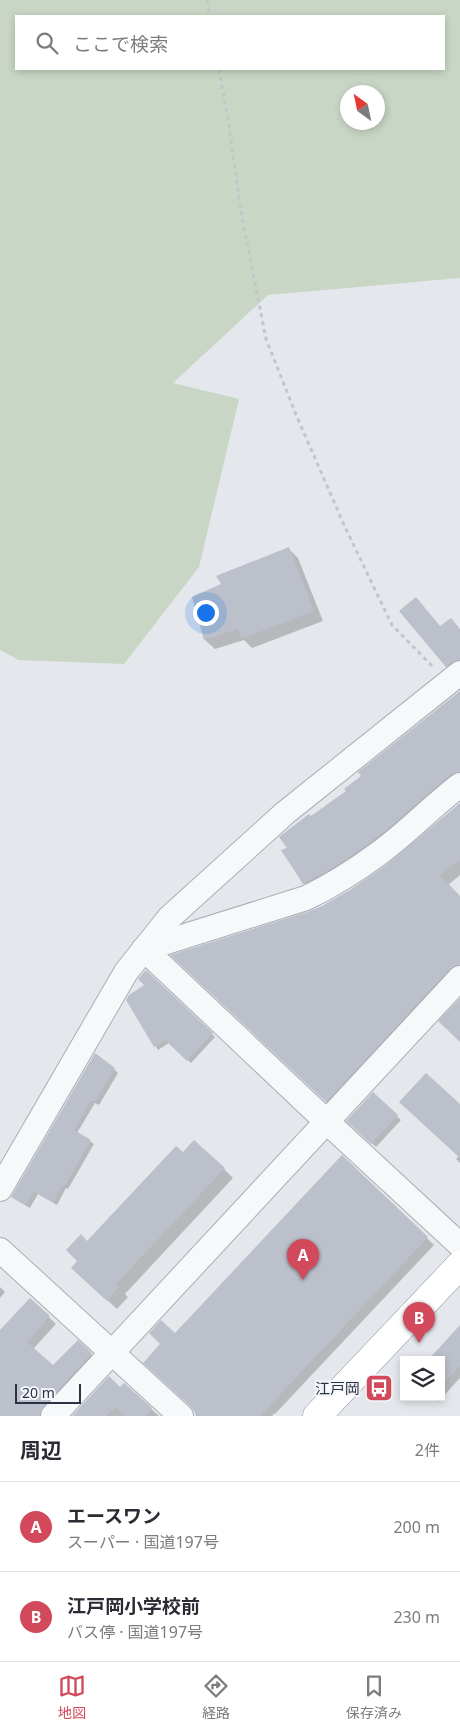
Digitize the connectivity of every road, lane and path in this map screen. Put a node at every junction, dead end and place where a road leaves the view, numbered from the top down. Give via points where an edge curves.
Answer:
1 (207, 0) edge
2 (210, 15) edge
3 (220, 70) edge
4 (454, 678) edge
5 (460, 785) edge
6 (144, 949) junction
7 (460, 978) edge
8 (327, 1122) junction
9 (0, 1189) edge
10 (460, 1245) edge
11 (0, 1250) edge
12 (460, 1265) edge
13 (112, 1351) junction
14 (53, 1416) edge
15 (181, 1416) edge
16 (317, 1416) edge

1 - 2 path
3 - 4 path via 241,212 266,339 345,527 392,625
4 - 6 street via 284,813 169,918
5 - 6 street via 379,854 329,887 306,898
6 - 8 street
6 - 9 street via 126,972
7 - 8 street
8 - 10 street
8 - 13 street
11 - 13 street
12 - 16 highway
13 - 14 street
13 - 15 street

